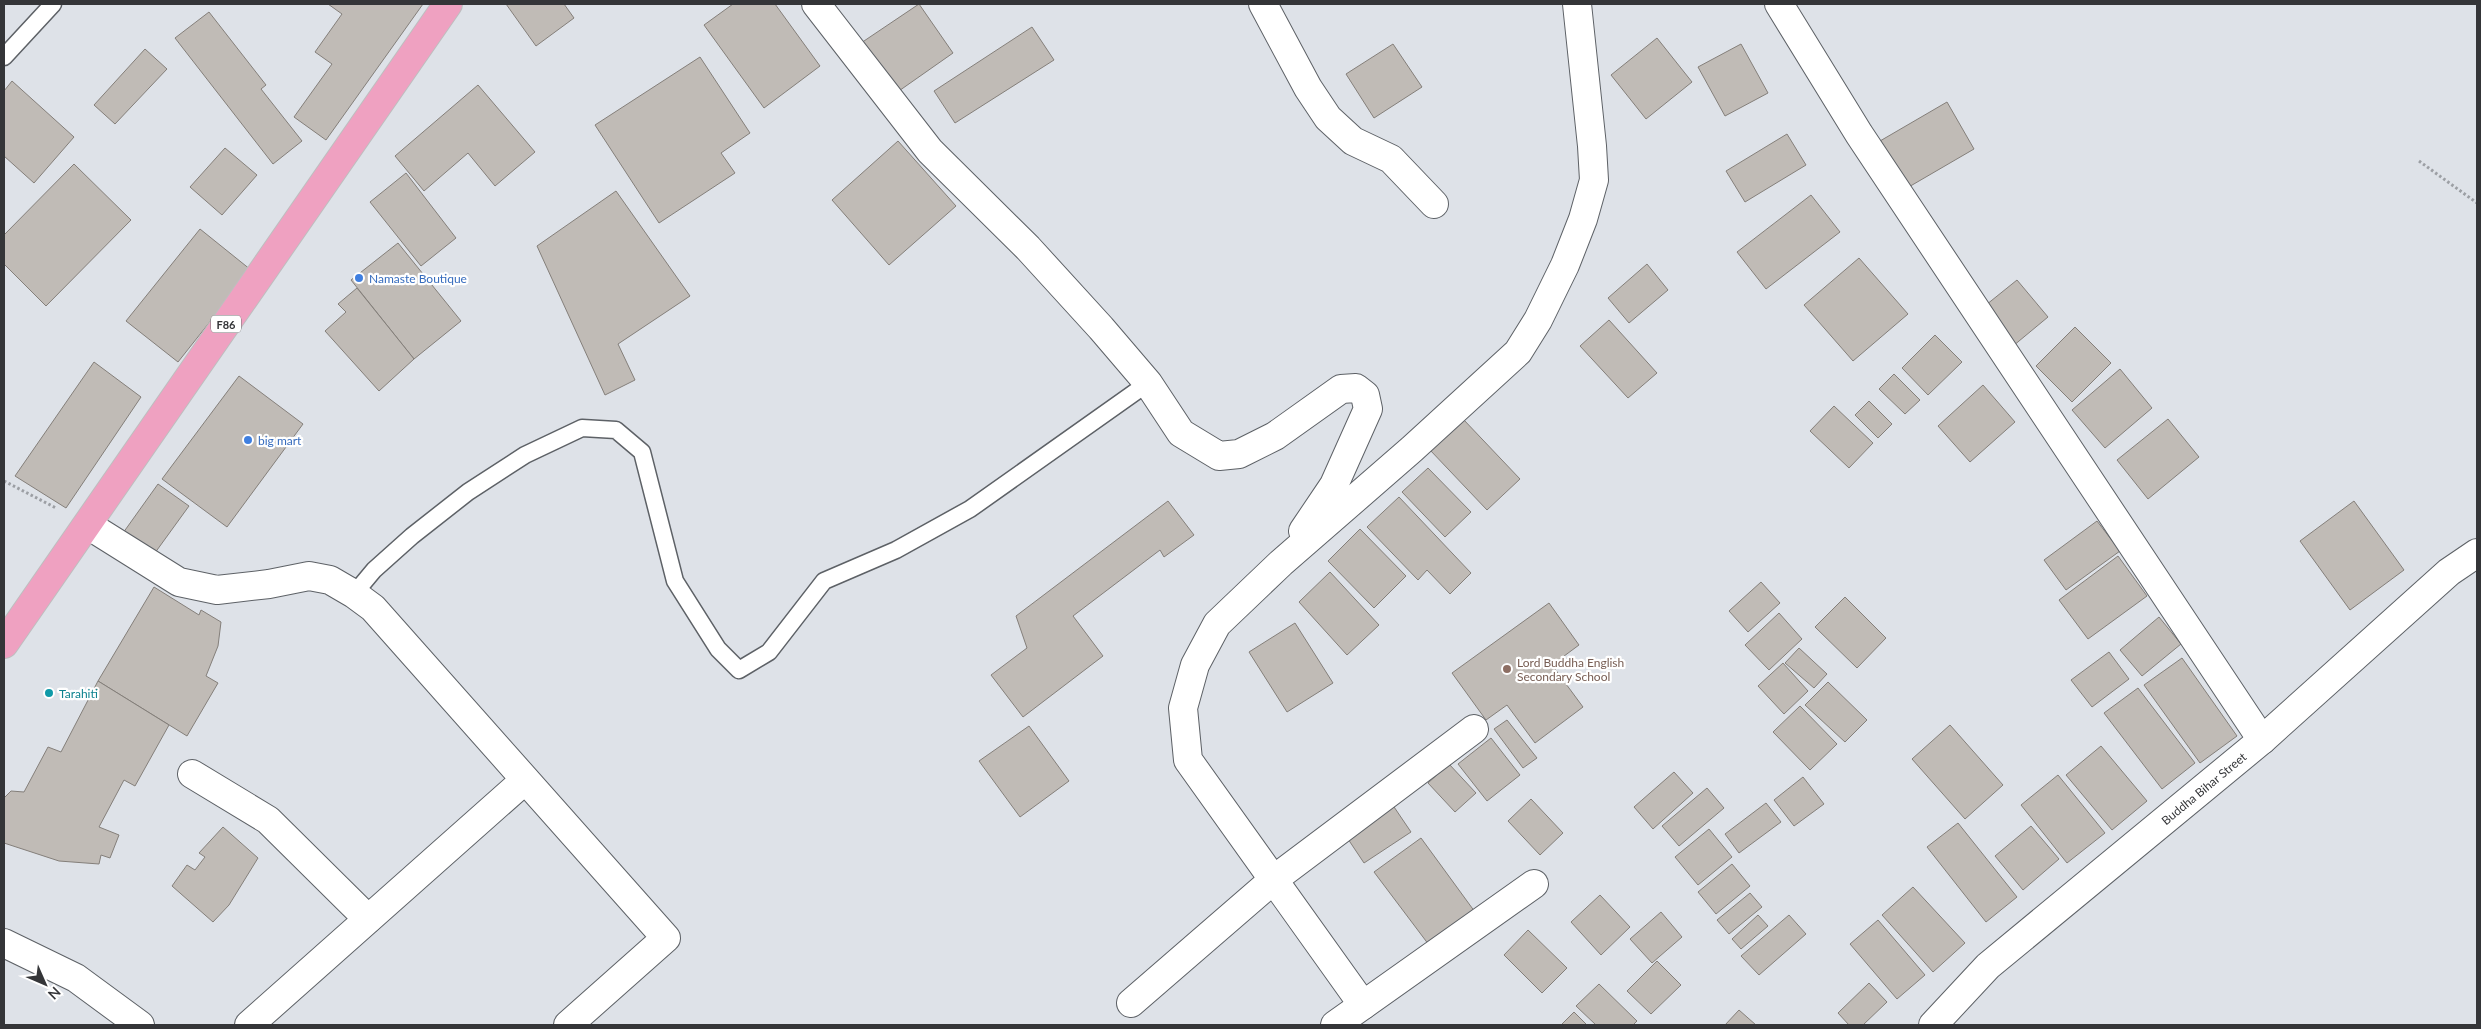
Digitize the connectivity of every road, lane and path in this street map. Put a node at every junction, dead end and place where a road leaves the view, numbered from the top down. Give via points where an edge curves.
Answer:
1 (53, 4) edge
2 (448, 4) edge
3 (816, 4) edge
4 (1263, 4) edge
5 (1577, 4) edge
6 (1779, 4) edge
7 (4, 57) edge
8 (2418, 161) dead end
9 (2477, 203) edge
10 (1434, 204) dead end
11 (1148, 382) junction
12 (4, 481) edge
13 (88, 525) junction
14 (2477, 553) edge
15 (1281, 563) junction
16 (354, 594) junction
17 (4, 644) edge
18 (1474, 729) dead end
19 (2262, 740) junction
20 (192, 774) dead end
21 (525, 780) junction
22 (1273, 880) junction
23 (1534, 884) dead end
24 (368, 919) junction
25 (4, 943) edge
26 (1131, 1003) dead end
27 (1363, 1004) junction
28 (140, 1025) edge
29 (249, 1025) edge
30 (568, 1025) edge
31 (1335, 1025) edge
32 (1933, 1025) edge

1 - 7 lane
2 - 13 main road, F86
3 - 11 street via 930,151 1028,248
4 - 10 street via 1303,80 1328,118 1353,141 1390,159
5 - 15 street via 1594,180 1583,219 1538,320 1518,352
6 - 19 street via 1864,142
8 - 9 path
11 - 15 street via 1181,433 1219,456 1239,454 1275,436 1341,389 1356,388 1365,395 1368,409 1334,486
11 - 16 lane via 970,509 896,550 824,581 769,652 739,670 718,649 675,581 642,452 616,430 582,428 525,455 468,492 419,531 374,570
12 - 13 path
13 - 16 street via 179,582 217,590 309,576 330,580
13 - 17 main road, F86
14 - 19 street, Buddha Bihar Street via 2449,572
15 - 22 street via 1217,624 1195,665 1183,708 1188,760
16 - 21 street via 372,608
18 - 22 street
19 - 32 street, Buddha Bihar Street via 1988,966
20 - 24 street via 268,820
21 - 24 street
21 - 30 street via 666,938
22 - 26 street
22 - 27 street
23 - 27 street
24 - 29 street
25 - 28 street via 76,978
27 - 31 street

